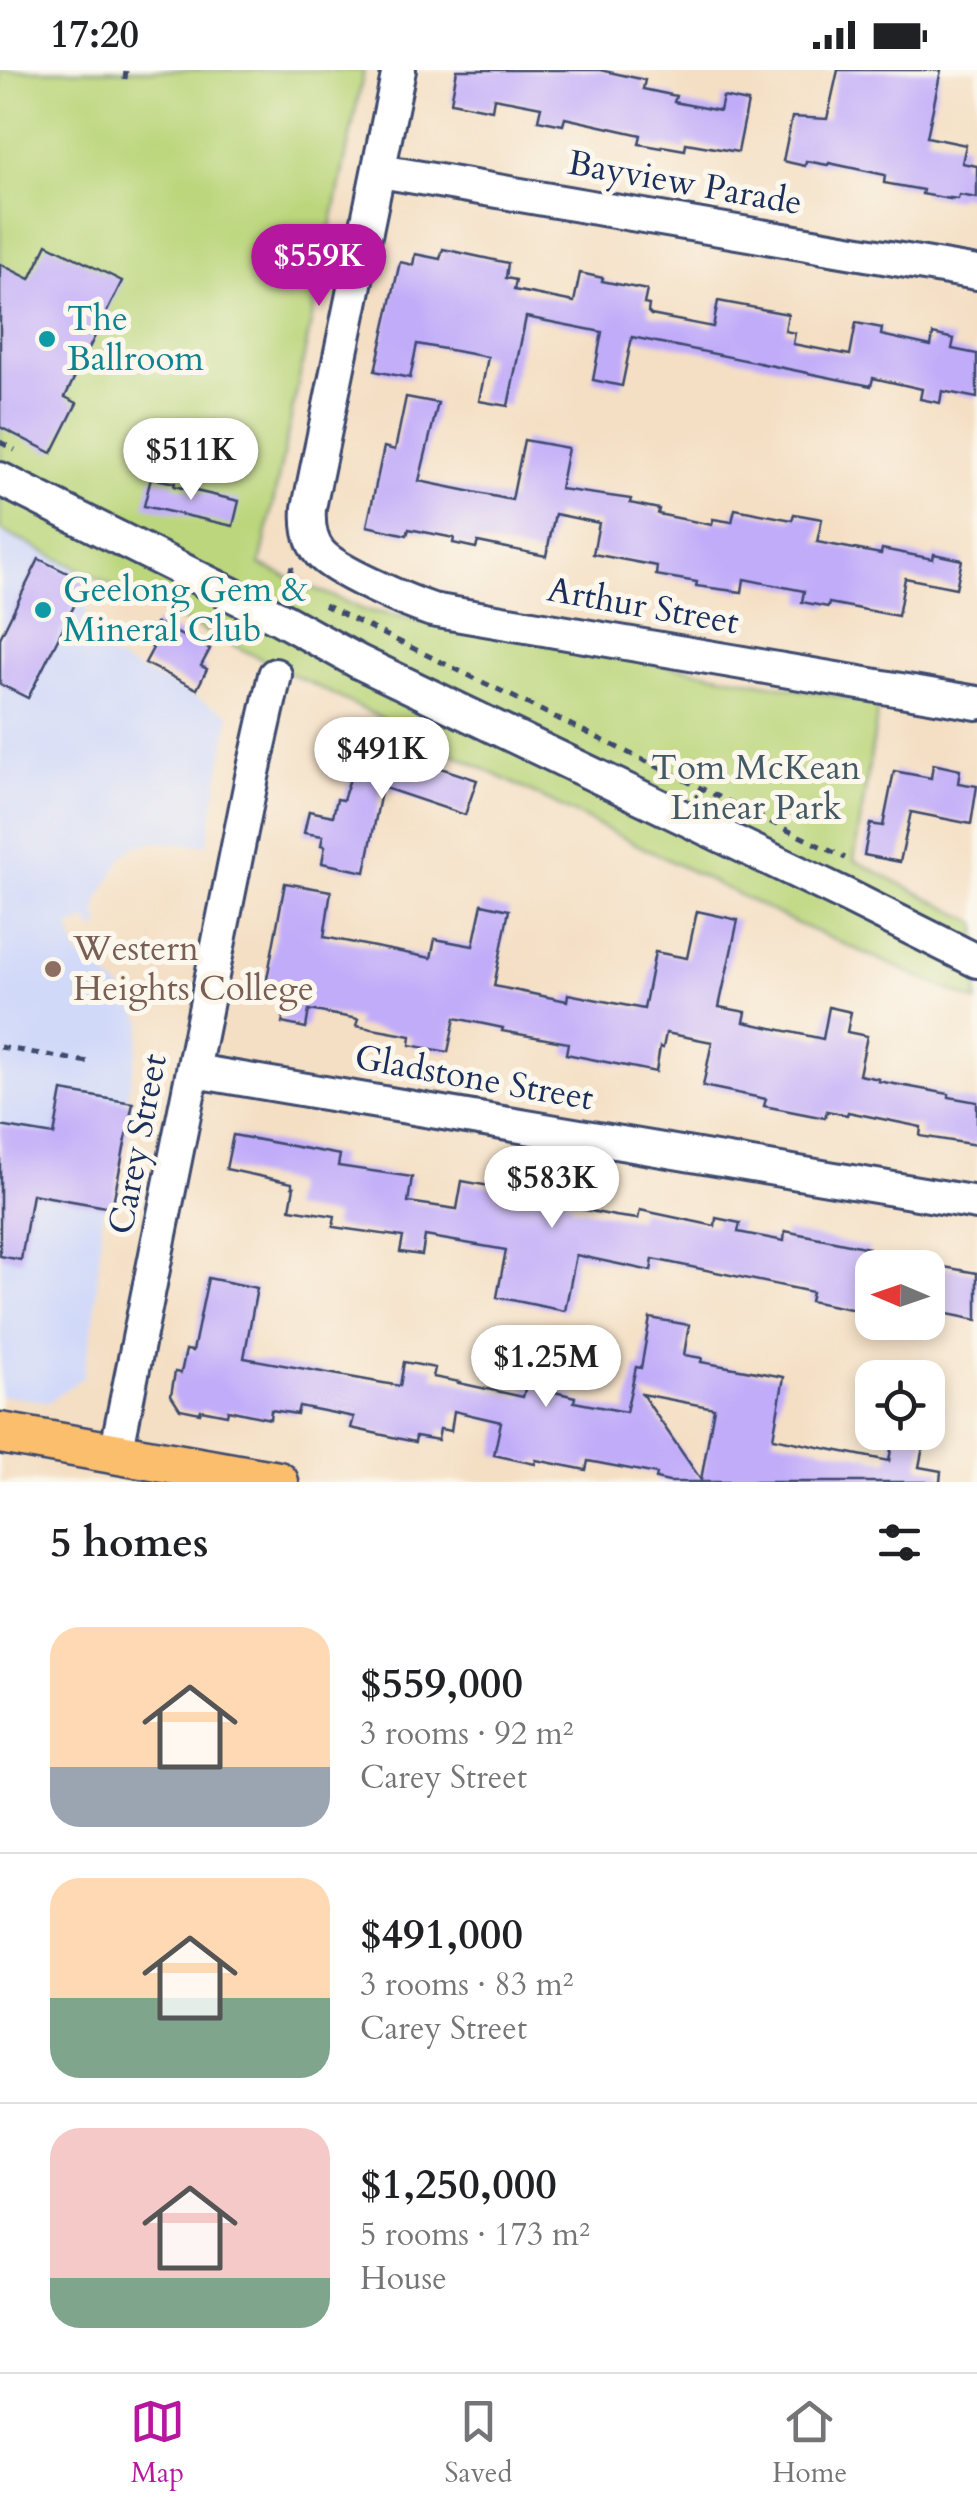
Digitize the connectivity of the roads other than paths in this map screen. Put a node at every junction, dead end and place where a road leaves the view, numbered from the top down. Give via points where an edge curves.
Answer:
1 (400, 70) edge
2 (380, 171) junction
3 (977, 273) edge
4 (0, 479) edge
5 (275, 675) dead end
6 (977, 703) edge
7 (977, 961) edge
8 (194, 1071) junction
9 (977, 1204) edge
10 (0, 1433) edge
11 (116, 1453) junction
12 (278, 1482) edge

1 - 2 street
2 - 3 street, Bayview Parade
2 - 6 street, Arthur Street via 309,508 309,529 325,558 432,610
4 - 7 street via 359,662
5 - 8 street, Carey Street
8 - 9 street, Gladstone Street
8 - 11 street, Carey Street
10 - 11 main road
11 - 12 main road

